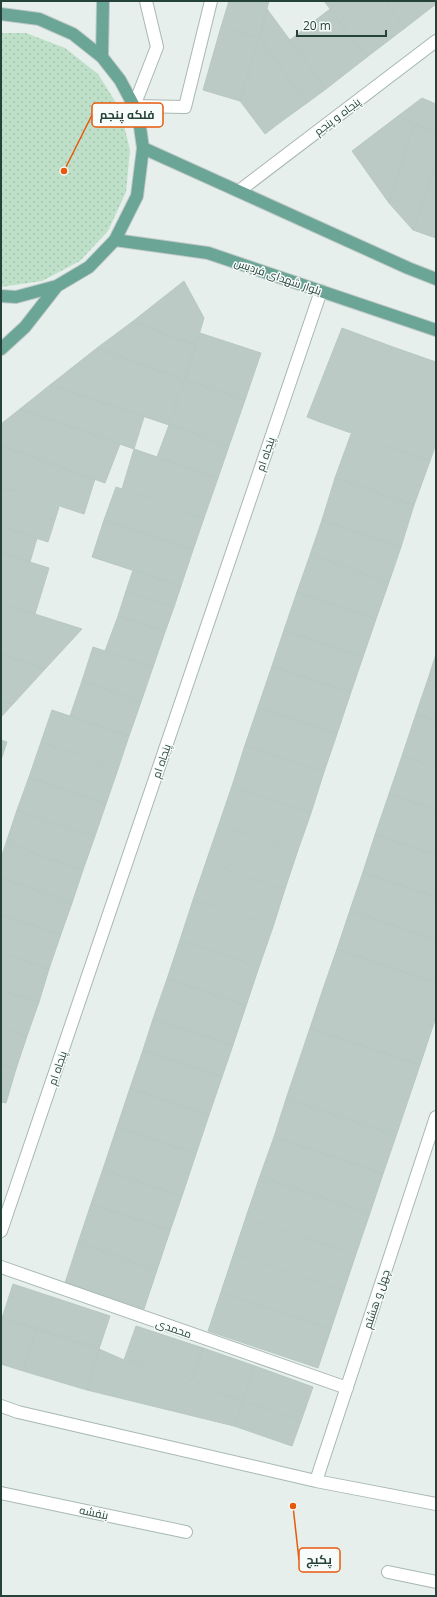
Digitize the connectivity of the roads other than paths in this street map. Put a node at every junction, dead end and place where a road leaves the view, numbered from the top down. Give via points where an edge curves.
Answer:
1 (103, 1) edge
2 (146, 1) edge
3 (211, 1) edge
4 (1, 14) edge
5 (436, 41) edge
6 (102, 57) junction
7 (134, 106) junction
8 (142, 148) junction
9 (239, 191) junction
10 (115, 240) junction
11 (436, 279) edge
12 (57, 286) junction
13 (321, 291) junction
14 (1, 296) edge
15 (436, 330) edge
16 (1, 349) edge
17 (436, 1117) edge
18 (1, 1231) edge
19 (1, 1267) edge
20 (347, 1388) junction
21 (1, 1406) edge
22 (316, 1481) junction
23 (1, 1493) edge
24 (436, 1504) edge
25 (186, 1532) dead end
26 (388, 1572) dead end
27 (436, 1582) edge

1 - 6 main road
2 - 7 street via 157,47
3 - 7 street via 184,107
4 - 6 main road via 39,19 73,34
5 - 9 street, پنجاه و پنجم
6 - 7 main road via 120,80
7 - 8 main road
8 - 9 main road
8 - 10 main road via 137,196
9 - 11 main road
10 - 12 main road via 89,267
10 - 13 main road, بلوار شهدای فردیس via 208,253
12 - 14 main road via 16,297
12 - 16 main road via 25,327
13 - 15 main road, بلوار شهدای فردیس
13 - 18 street, پنجاه ام
17 - 20 street, چهل و هشتم
19 - 20 street, محمدی
20 - 22 street, چهل و هشتم
21 - 22 street
22 - 24 street
23 - 25 street, بنفشه
26 - 27 street

